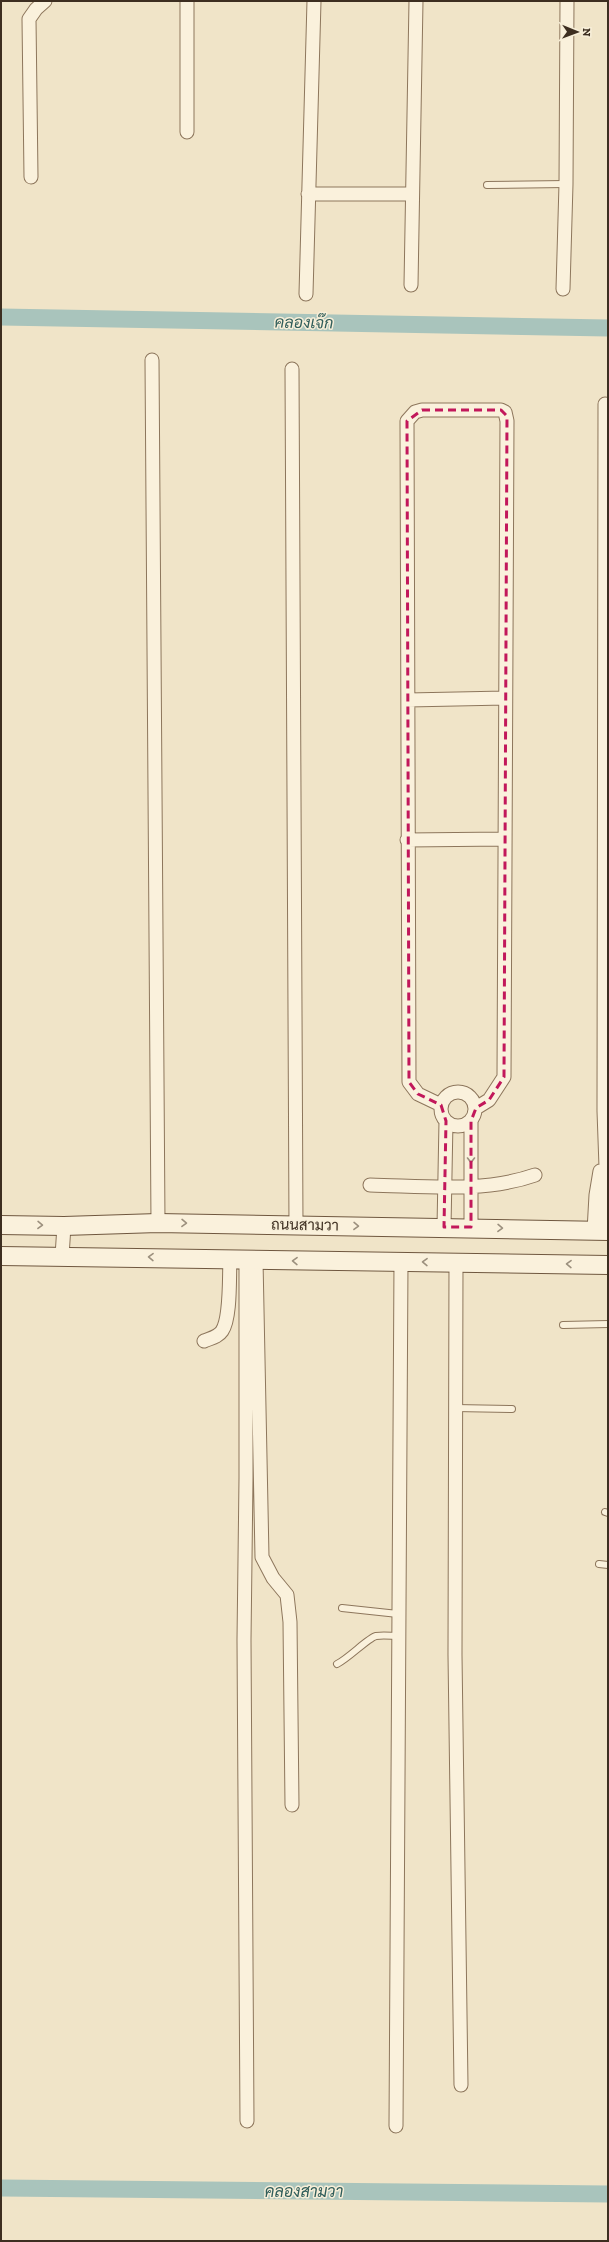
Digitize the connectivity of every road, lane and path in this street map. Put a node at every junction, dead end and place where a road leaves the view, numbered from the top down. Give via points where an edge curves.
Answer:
1 (45, 1) edge
2 (188, 1) edge
3 (314, 1) edge
4 (416, 1) edge
5 (567, 1) edge
6 (187, 132) dead end
7 (32, 177) dead end
8 (566, 184) junction
9 (487, 185) dead end
10 (308, 194) junction
11 (412, 194) junction
12 (411, 285) dead end
13 (563, 288) dead end
14 (306, 294) dead end
15 (152, 360) dead end
16 (292, 369) dead end
17 (605, 404) dead end
18 (505, 698) junction
19 (408, 700) junction
20 (505, 839) junction
21 (407, 840) junction
22 (441, 1105) junction
23 (476, 1108) junction
24 (446, 1121) junction
25 (471, 1121) junction
26 (535, 1175) dead end
27 (370, 1185) dead end
28 (471, 1185) junction
29 (445, 1186) junction
30 (158, 1223) junction
31 (1, 1225) edge
32 (296, 1225) junction
33 (64, 1226) junction
34 (444, 1227) junction
35 (471, 1227) junction
36 (603, 1231) edge
37 (1, 1256) edge
38 (62, 1256) junction
39 (244, 1260) junction
40 (401, 1262) junction
41 (456, 1262) junction
42 (608, 1264) edge
43 (608, 1324) edge
44 (563, 1325) dead end
45 (204, 1341) dead end
46 (455, 1408) junction
47 (512, 1409) dead end
48 (599, 1564) dead end
49 (608, 1565) edge
50 (342, 1608) dead end
51 (398, 1614) junction
52 (399, 1636) junction
53 (337, 1664) dead end
54 (292, 1805) dead end
55 (461, 2085) dead end
56 (247, 2122) dead end
57 (396, 2126) dead end

1 - 7 street via 29,19
2 - 6 street
3 - 10 street
4 - 11 street
5 - 8 street
8 - 9 lane
8 - 13 street
10 - 11 street
10 - 14 street
11 - 12 street
15 - 30 street
16 - 32 street
17 - 36 street via 604,1148 596,1195
18 - 19 street
18 - 19 street via 507,416 501,410 422,410 415,412 407,421
18 - 20 street
19 - 21 street
20 - 21 street
20 - 23 street via 504,1077 489,1100
21 - 22 street via 409,1082 418,1094
22 - 23 street via 451,1093 459,1091 467,1094
22 - 24 street
23 - 25 street
24 - 25 street via 458,1126
24 - 29 street
25 -> 28 street
26 - 28 street via 515,1182
27 - 29 street
28 - 29 street
28 - 35 street
29 - 34 street
30 -> 32 street, ถนนสามวา
30 - 33 street, ถนนสามวา
31 -> 33 street, ถนนสามวา
32 -> 34 street, ถนนสามวา
33 - 38 street
34 - 35 street, ถนนสามวา
35 -> 36 street, ถนนสามวา
37 - 38 street
39 -> 38 street
40 -> 39 street
39 - 45 street via 223,1330 217,1336
39 - 54 street via 262,1557 273,1578 287,1595 290,1622
39 - 56 street
41 -> 40 street
40 - 51 street
42 -> 41 street
41 - 46 street
43 - 44 lane
46 - 47 lane
46 - 55 street via 454,1655
48 - 49 lane
50 - 51 lane
51 - 52 street
52 - 53 lane via 375,1636
52 - 57 street

